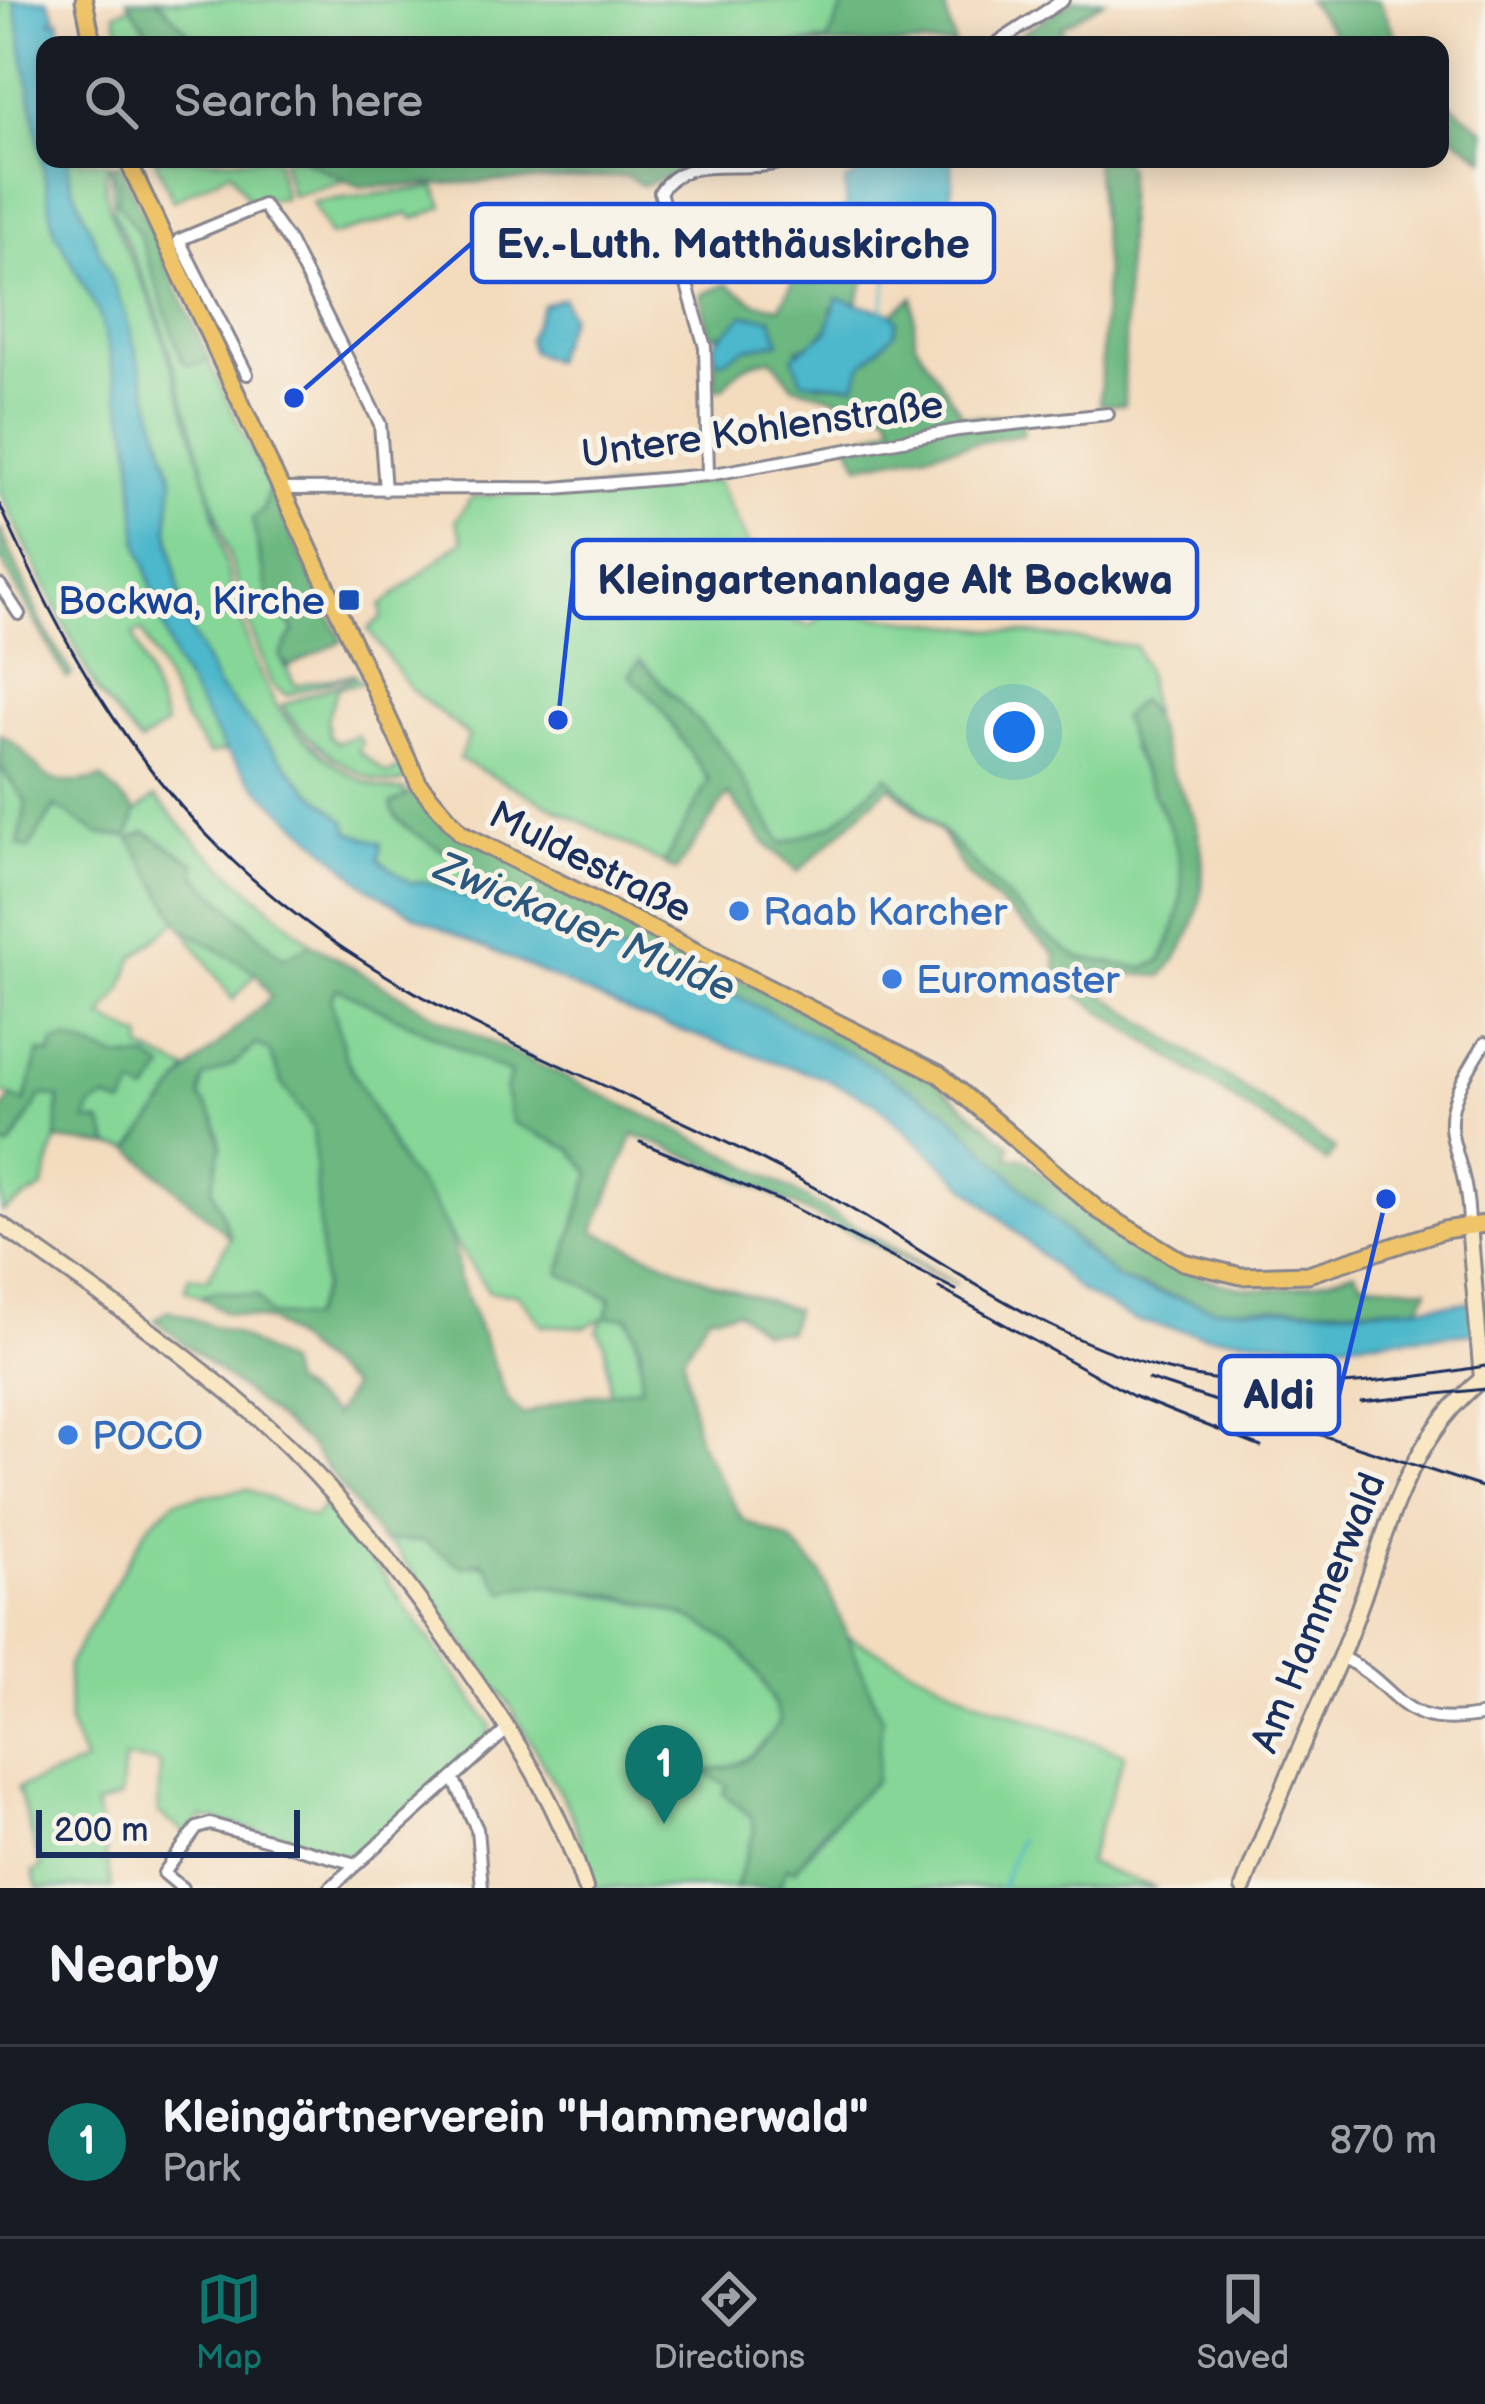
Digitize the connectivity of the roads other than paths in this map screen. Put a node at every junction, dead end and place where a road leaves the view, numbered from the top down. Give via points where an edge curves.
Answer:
1 (84, 0) edge
2 (1063, 0) edge
3 (92, 36) edge
4 (1008, 36) edge
5 (131, 168) edge
6 (686, 168) edge
7 (713, 168) edge
8 (770, 168) edge
9 (247, 374) dead end
10 (1108, 414) dead end
11 (708, 475) junction
12 (279, 489) junction
13 (385, 490) junction
14 (0, 586) edge
15 (19, 614) dead end
16 (1485, 1043) edge
17 (0, 1224) edge
18 (1477, 1224) edge
19 (1484, 1379) edge
20 (1341, 1657) junction
21 (1485, 1715) edge
22 (508, 1727) junction
23 (454, 1780) junction
24 (356, 1864) junction
25 (182, 1888) edge
26 (329, 1888) edge
27 (482, 1888) edge
28 (585, 1888) edge
29 (1244, 1888) edge

1 - 3 main road
2 - 4 street
5 - 12 main road, Muldestraße
6 - 11 street via 660,192 705,347
7 - 8 street
9 - 13 street via 179,240 263,205 380,424
10 - 11 street, Untere Kohlenstraße via 958,430
11 - 13 street, Untere Kohlenstraße
12 - 13 street, Untere Kohlenstraße
12 - 18 main road, Muldestraße via 419,784 461,833 939,1074 1098,1210 1184,1262 1240,1276 1308,1274
14 - 15 street
16 - 18 street via 1447,1120
17 - 22 main road via 176,1352 302,1459 394,1566
18 - 19 main road via 1472,1262
19 - 20 main road, Am Hammerwald via 1454,1405 1413,1465
20 - 21 street via 1421,1717
20 - 29 main road, Am Hammerwald via 1286,1772
22 - 23 street
22 - 28 main road via 561,1820
23 - 24 street
23 - 27 street via 477,1829
24 - 25 street via 211,1824 197,1828 164,1873
24 - 26 street

